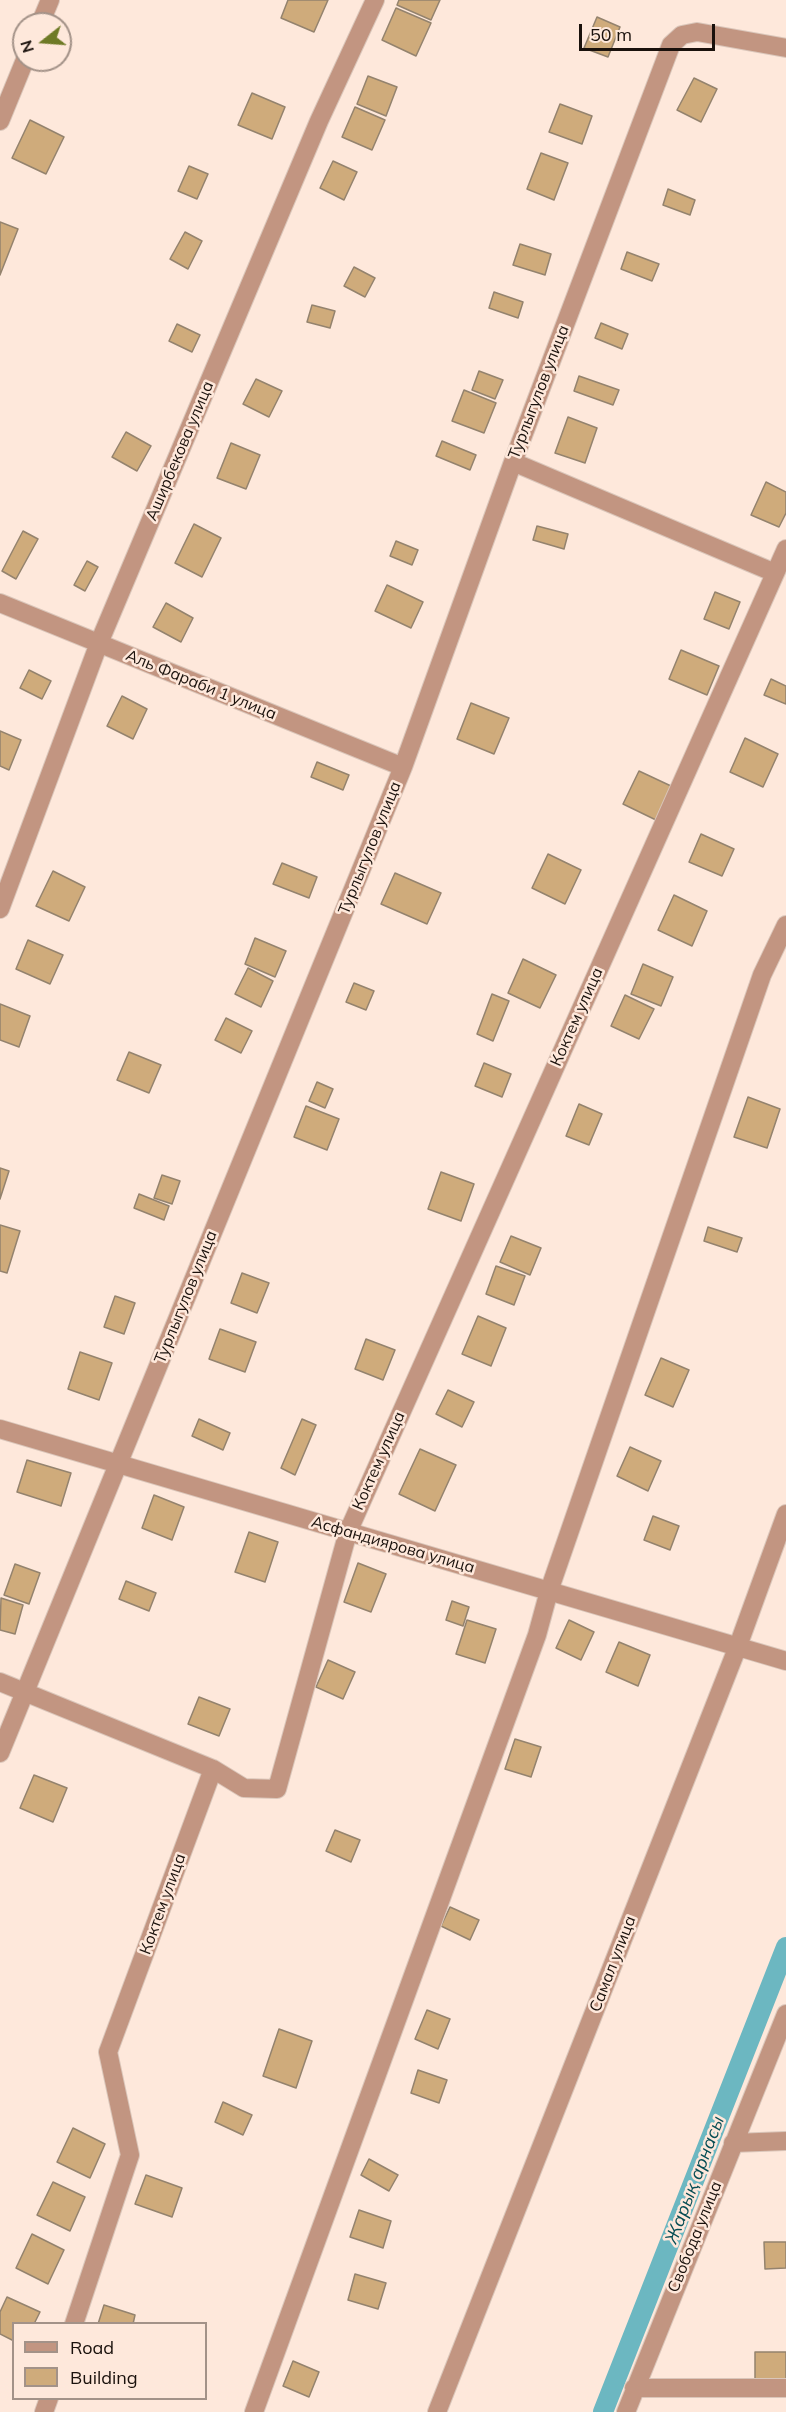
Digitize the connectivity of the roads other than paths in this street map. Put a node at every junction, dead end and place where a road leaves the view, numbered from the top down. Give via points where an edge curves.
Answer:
1 (375, 0) edge
2 (786, 48) edge
3 (20, 72) edge
4 (0, 121) edge
5 (513, 462) junction
6 (786, 549) edge
7 (776, 573) junction
8 (0, 603) edge
9 (99, 643) junction
10 (403, 767) junction
11 (0, 909) edge
12 (786, 925) edge
13 (0, 1430) edge
14 (117, 1465) junction
15 (786, 1514) edge
16 (348, 1532) junction
17 (549, 1590) junction
18 (738, 1646) junction
19 (786, 1661) edge
20 (0, 1682) edge
21 (26, 1694) junction
22 (0, 1754) edge
23 (213, 1769) junction
24 (786, 2014) edge
25 (786, 2054) edge
26 (765, 2063) junction
27 (786, 2141) edge
28 (733, 2143) junction
29 (75, 2322) edge
30 (634, 2388) junction
31 (786, 2388) edge
32 (254, 2412) edge
33 (437, 2412) edge
34 (626, 2412) edge

1 - 9 street, Аширбекова улица via 319,122
2 - 5 street, Турлыгулов улица via 697,32 682,35 671,45
3 - 4 street
5 - 7 street
5 - 10 street, Турлыгулов улица
6 - 7 street, Коктем улица
7 - 16 street, Коктем улица
8 - 9 street, Аль Фараби 1 улица
9 - 10 street, Аль Фараби 1 улица
9 - 11 street, Аширбекова улица
10 - 14 street, Турлыгулов улица
12 - 17 street via 762,975
13 - 14 street, Асфандиярова улица
14 - 16 street, Асфандиярова улица
14 - 21 street, Турлыгулов улица
15 - 18 street, Самал улица
16 - 17 street, Асфандиярова улица
16 - 23 street, Коктем улица via 277,1789 244,1788
17 - 18 street, Асфандиярова улица
17 - 32 street via 537,1635
18 - 19 street, Асфандиярова улица
18 - 33 street, Самал улица
20 - 21 street
21 - 22 street, Турлыгулов улица
21 - 23 street
23 - 29 street, Коктем улица via 108,2052 130,2155
24 - 26 street, Свобода улица
25 - 26 street
26 - 28 street, Свобода улица
27 - 28 street
28 - 30 street, Свобода улица
30 - 31 street
30 - 34 street, Свобода улица

